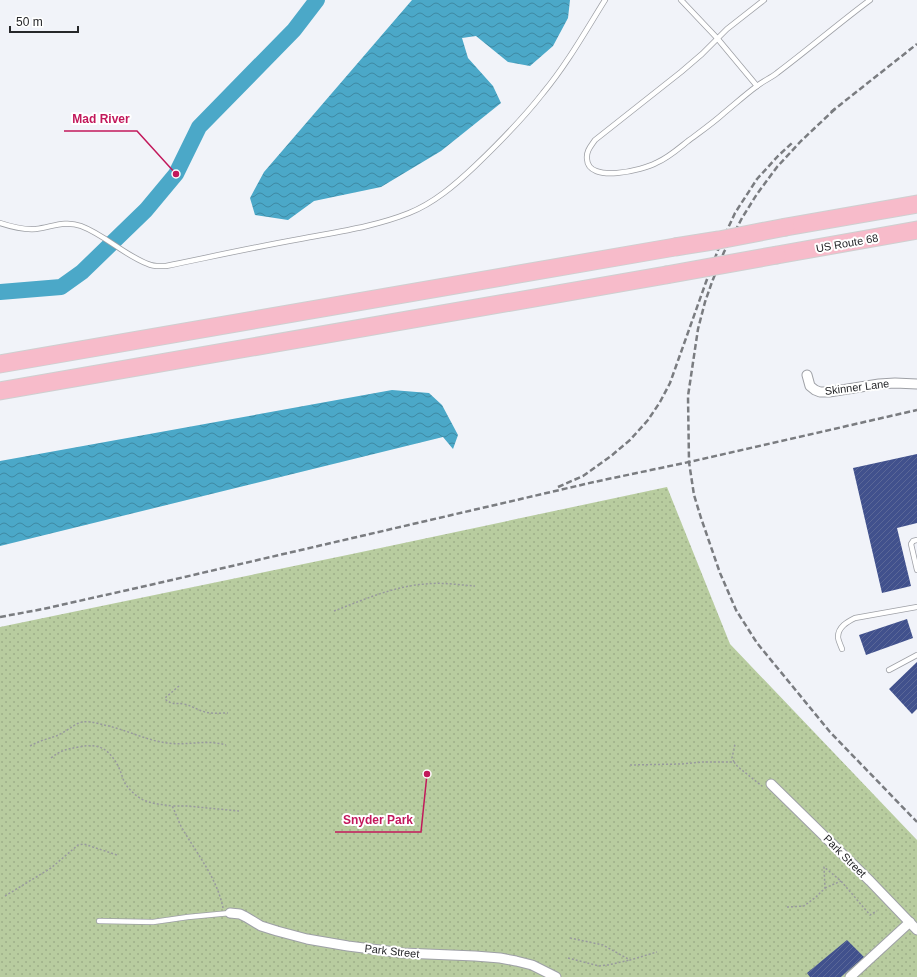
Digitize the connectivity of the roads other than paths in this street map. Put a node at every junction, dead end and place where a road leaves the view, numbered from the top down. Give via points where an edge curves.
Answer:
1 (605, 0) edge
2 (682, 0) edge
3 (764, 0) edge
4 (870, 0) edge
5 (717, 38) junction
6 (757, 86) junction
7 (917, 204) edge
8 (0, 223) edge
9 (917, 230) edge
10 (0, 364) edge
11 (807, 375) dead end
12 (917, 384) edge
13 (0, 390) edge
14 (917, 540) edge
15 (917, 570) edge
16 (917, 607) edge
17 (842, 649) dead end
18 (917, 655) edge
19 (889, 670) dead end
20 (771, 784) dead end
21 (227, 911) joint
22 (99, 921) dead end
23 (910, 922) junction
24 (917, 930) edge
25 (556, 977) edge
26 (850, 977) edge

1 - 8 lane via 566,63 521,121 443,194 410,213 366,226 166,266 148,264 71,223 22,229
2 - 5 lane
3 - 5 lane
4 - 6 lane
5 - 6 lane
5 - 6 lane via 681,72 595,140 587,154 588,165 596,171 614,174 641,170 656,164
7 - 10 highway, bridge
9 - 13 highway, US Route 68, bridge
11 - 12 street, Skinner Lane via 810,386 820,392 879,384
14 - 15 lane via 910,544
16 - 17 lane via 855,618 847,622 840,629 838,637
18 - 19 lane
20 - 23 street, Park Street
21 - 22 lane via 153,922
21 - 25 street, Park Street via 240,914 277,932 307,939 403,953 500,958 532,965
23 - 24 street, Park Street
23 - 26 street

